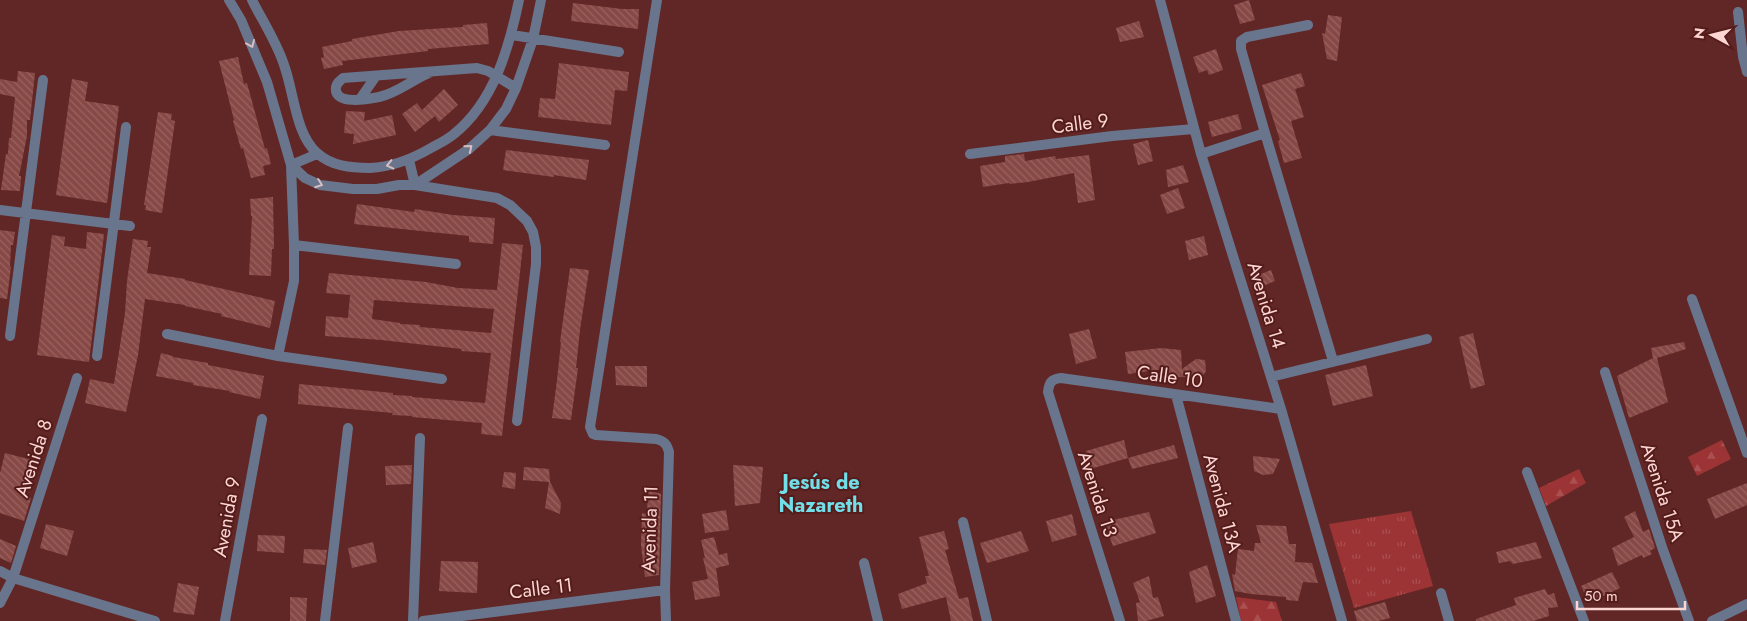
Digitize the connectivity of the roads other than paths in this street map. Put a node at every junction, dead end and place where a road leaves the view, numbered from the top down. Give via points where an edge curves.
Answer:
1 (229, 0) edge
2 (252, 0) edge
3 (519, 0) edge
4 (541, 0) edge
5 (656, 0) edge
6 (1160, 0) edge
7 (1738, 12) dead end
8 (259, 14) junction
9 (241, 20) junction
10 (1308, 25) dead end
11 (512, 35) junction
12 (533, 39) junction
13 (620, 52) dead end
14 (431, 72) junction
15 (1747, 72) edge
16 (376, 76) junction
17 (497, 76) junction
18 (42, 80) dead end
19 (516, 88) junction
20 (360, 100) junction
21 (126, 127) dead end
22 (1194, 129) junction
23 (490, 130) junction
24 (1266, 133) junction
25 (605, 145) dead end
26 (317, 154) junction
27 (970, 154) dead end
28 (1201, 154) junction
29 (409, 160) junction
30 (291, 165) junction
31 (415, 185) junction
32 (0, 210) edge
33 (25, 213) junction
34 (114, 224) junction
35 (130, 226) dead end
36 (294, 245) junction
37 (456, 264) dead end
38 (1692, 299) dead end
39 (167, 334) dead end
40 (10, 336) dead end
41 (1427, 339) dead end
42 (98, 356) dead end
43 (278, 356) junction
44 (1333, 361) junction
45 (1606, 372) dead end
46 (1271, 377) junction
47 (77, 378) dead end
48 (442, 379) dead end
49 (1054, 379) joint
50 (1176, 395) junction
51 (1281, 409) junction
52 (262, 419) dead end
53 (517, 421) dead end
54 (348, 428) dead end
55 (420, 438) dead end
56 (1747, 453) edge
57 (1527, 472) dead end
58 (963, 522) dead end
59 (864, 563) dead end
60 (0, 571) edge
61 (13, 578) junction
62 (665, 590) junction
63 (1441, 593) dead end
64 (0, 603) edge
65 (1747, 604) edge
66 (155, 621) edge
67 (225, 621) edge
68 (325, 621) edge
69 (412, 621) edge
70 (423, 621) edge
71 (666, 621) edge
72 (878, 621) edge
73 (986, 621) edge
74 (1120, 621) edge
75 (1236, 621) edge
76 (1342, 621) edge
77 (1449, 621) edge
78 (1584, 621) edge
79 (1689, 621) edge
80 (1712, 621) edge

1 - 9 street
2 - 8 street
3 - 11 street
4 - 12 street
5 - 62 street, Avenida 11 via 590,427 596,435 662,440 667,445
6 - 22 street, Avenida 14
7 - 15 street
8 - 9 street
8 - 26 street via 285,68 307,142
9 -> 30 street via 267,82
10 - 24 street via 1241,41 1240,49
11 - 12 street
11 - 17 street
12 - 13 street
12 - 19 street
14 - 16 street
14 - 17 street via 477,68
14 - 20 street via 398,91
16 - 20 street
16 - 20 street via 344,78 337,84 340,97
17 - 19 street
17 - 29 street via 475,112 454,134
18 - 33 street
19 - 23 street via 506,109
21 - 34 street
22 - 27 street, Calle 9
22 - 28 street, Avenida 14
23 - 25 street
31 -> 23 street via 469,149
24 - 28 street
24 - 44 street
29 -> 26 street via 359,168 333,163
26 - 30 street
28 - 46 street, Avenida 14
29 - 31 street
30 -> 31 street via 305,178 331,188 377,189
30 - 36 street
31 - 53 street via 498,198 519,212 533,232 536,264
32 - 33 street
33 - 34 street
33 - 40 street
34 - 35 street
34 - 42 street
36 - 37 street
36 - 43 street via 294,281
38 - 56 street
39 - 43 street
41 - 44 street
43 - 48 street
44 - 46 street
45 - 79 street, Avenida 15A
46 - 51 street, Avenida 14
47 - 61 street, Avenida 8
49 - 50 street, Calle 10
49 - 74 street, Avenida 13 via 1048,384 1048,392
50 - 51 street, Calle 10
50 - 75 street, Avenida 13A
51 - 76 street, Avenida 14
52 - 67 street, Avenida 9
54 - 68 street
55 - 69 street
57 - 78 street
58 - 73 street
59 - 72 street
60 - 61 street
61 - 64 street, Avenida 8
61 - 66 street
62 - 70 street, Calle 11
62 - 71 street, Avenida 11
63 - 77 street
65 - 80 street

